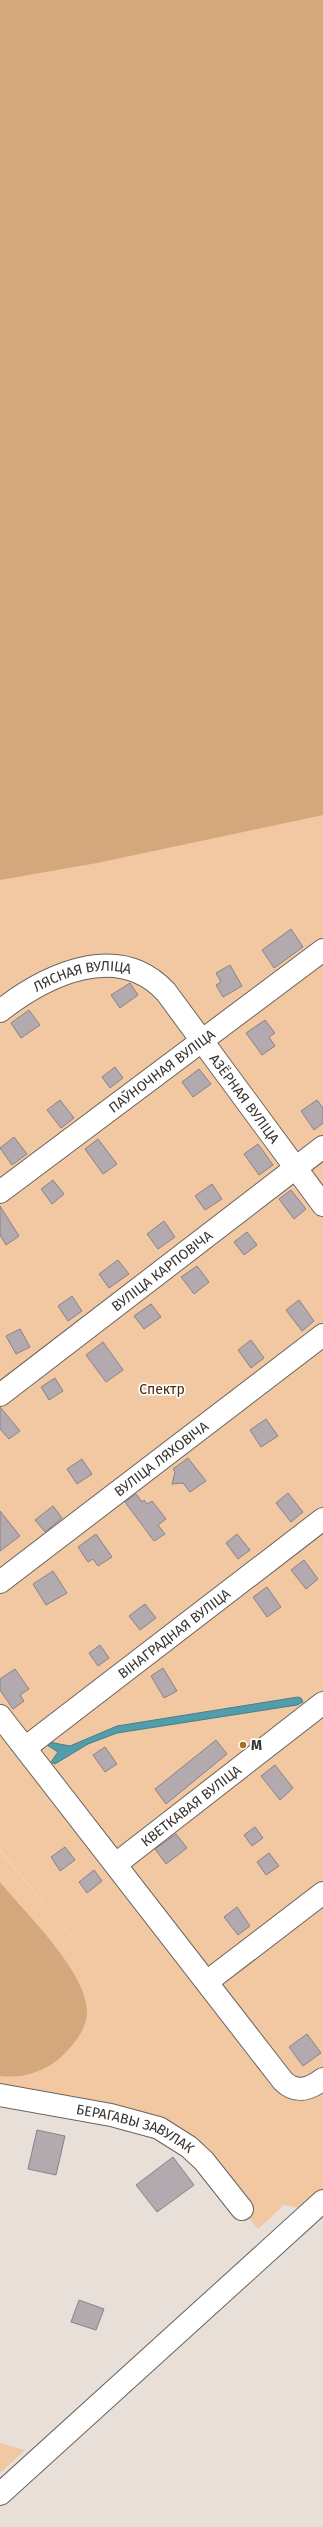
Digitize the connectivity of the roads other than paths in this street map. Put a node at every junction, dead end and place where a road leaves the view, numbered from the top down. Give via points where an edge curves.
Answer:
1 (323, 950) edge
2 (166, 992) joint
3 (0, 1011) edge
4 (201, 1042) junction
5 (323, 1147) edge
6 (295, 1168) junction
7 (0, 1192) edge
8 (323, 1205) edge
9 (323, 1335) edge
10 (0, 1395) edge
11 (323, 1519) edge
12 (0, 1582) edge
13 (323, 1703) edge
14 (0, 1716) edge
15 (25, 1748) junction
16 (116, 1864) junction
17 (323, 1893) edge
18 (208, 1981) junction
19 (322, 2079) edge
20 (0, 2095) edge
21 (323, 2201) edge
22 (242, 2209) dead end
23 (0, 2494) edge

1 - 4 street, ПАЎНОЧНАЯ ВУЛІЦА
2 - 3 street, ЛЯСНАЯ ВУЛІЦА via 146,975 133,969 119,966 89,968 73,971 40,984
2 - 4 street, АЗЁРНАЯ ВУЛІЦА
4 - 6 street, АЗЁРНАЯ ВУЛІЦА
4 - 7 street, ПАЎНОЧНАЯ ВУЛІЦА
5 - 6 street, ВУЛІЦА КАРПОВІЧА
6 - 8 street, АЗЁРНАЯ ВУЛІЦА
6 - 10 street, ВУЛІЦА КАРПОВІЧА
9 - 12 street, ВУЛІЦА ЛЯХОВІЧА
11 - 15 street, ВІНАГРАДНАЯ ВУЛІЦА
13 - 16 street, КВЕТКАВАЯ ВУЛІЦА
14 - 15 street
15 - 16 street
16 - 18 street
17 - 18 street
18 - 19 street via 288,2086 308,2088
20 - 22 street, БЕРАГАВЫ ЗАВУЛАК via 111,2115 159,2128 178,2139 204,2161
21 - 23 street

